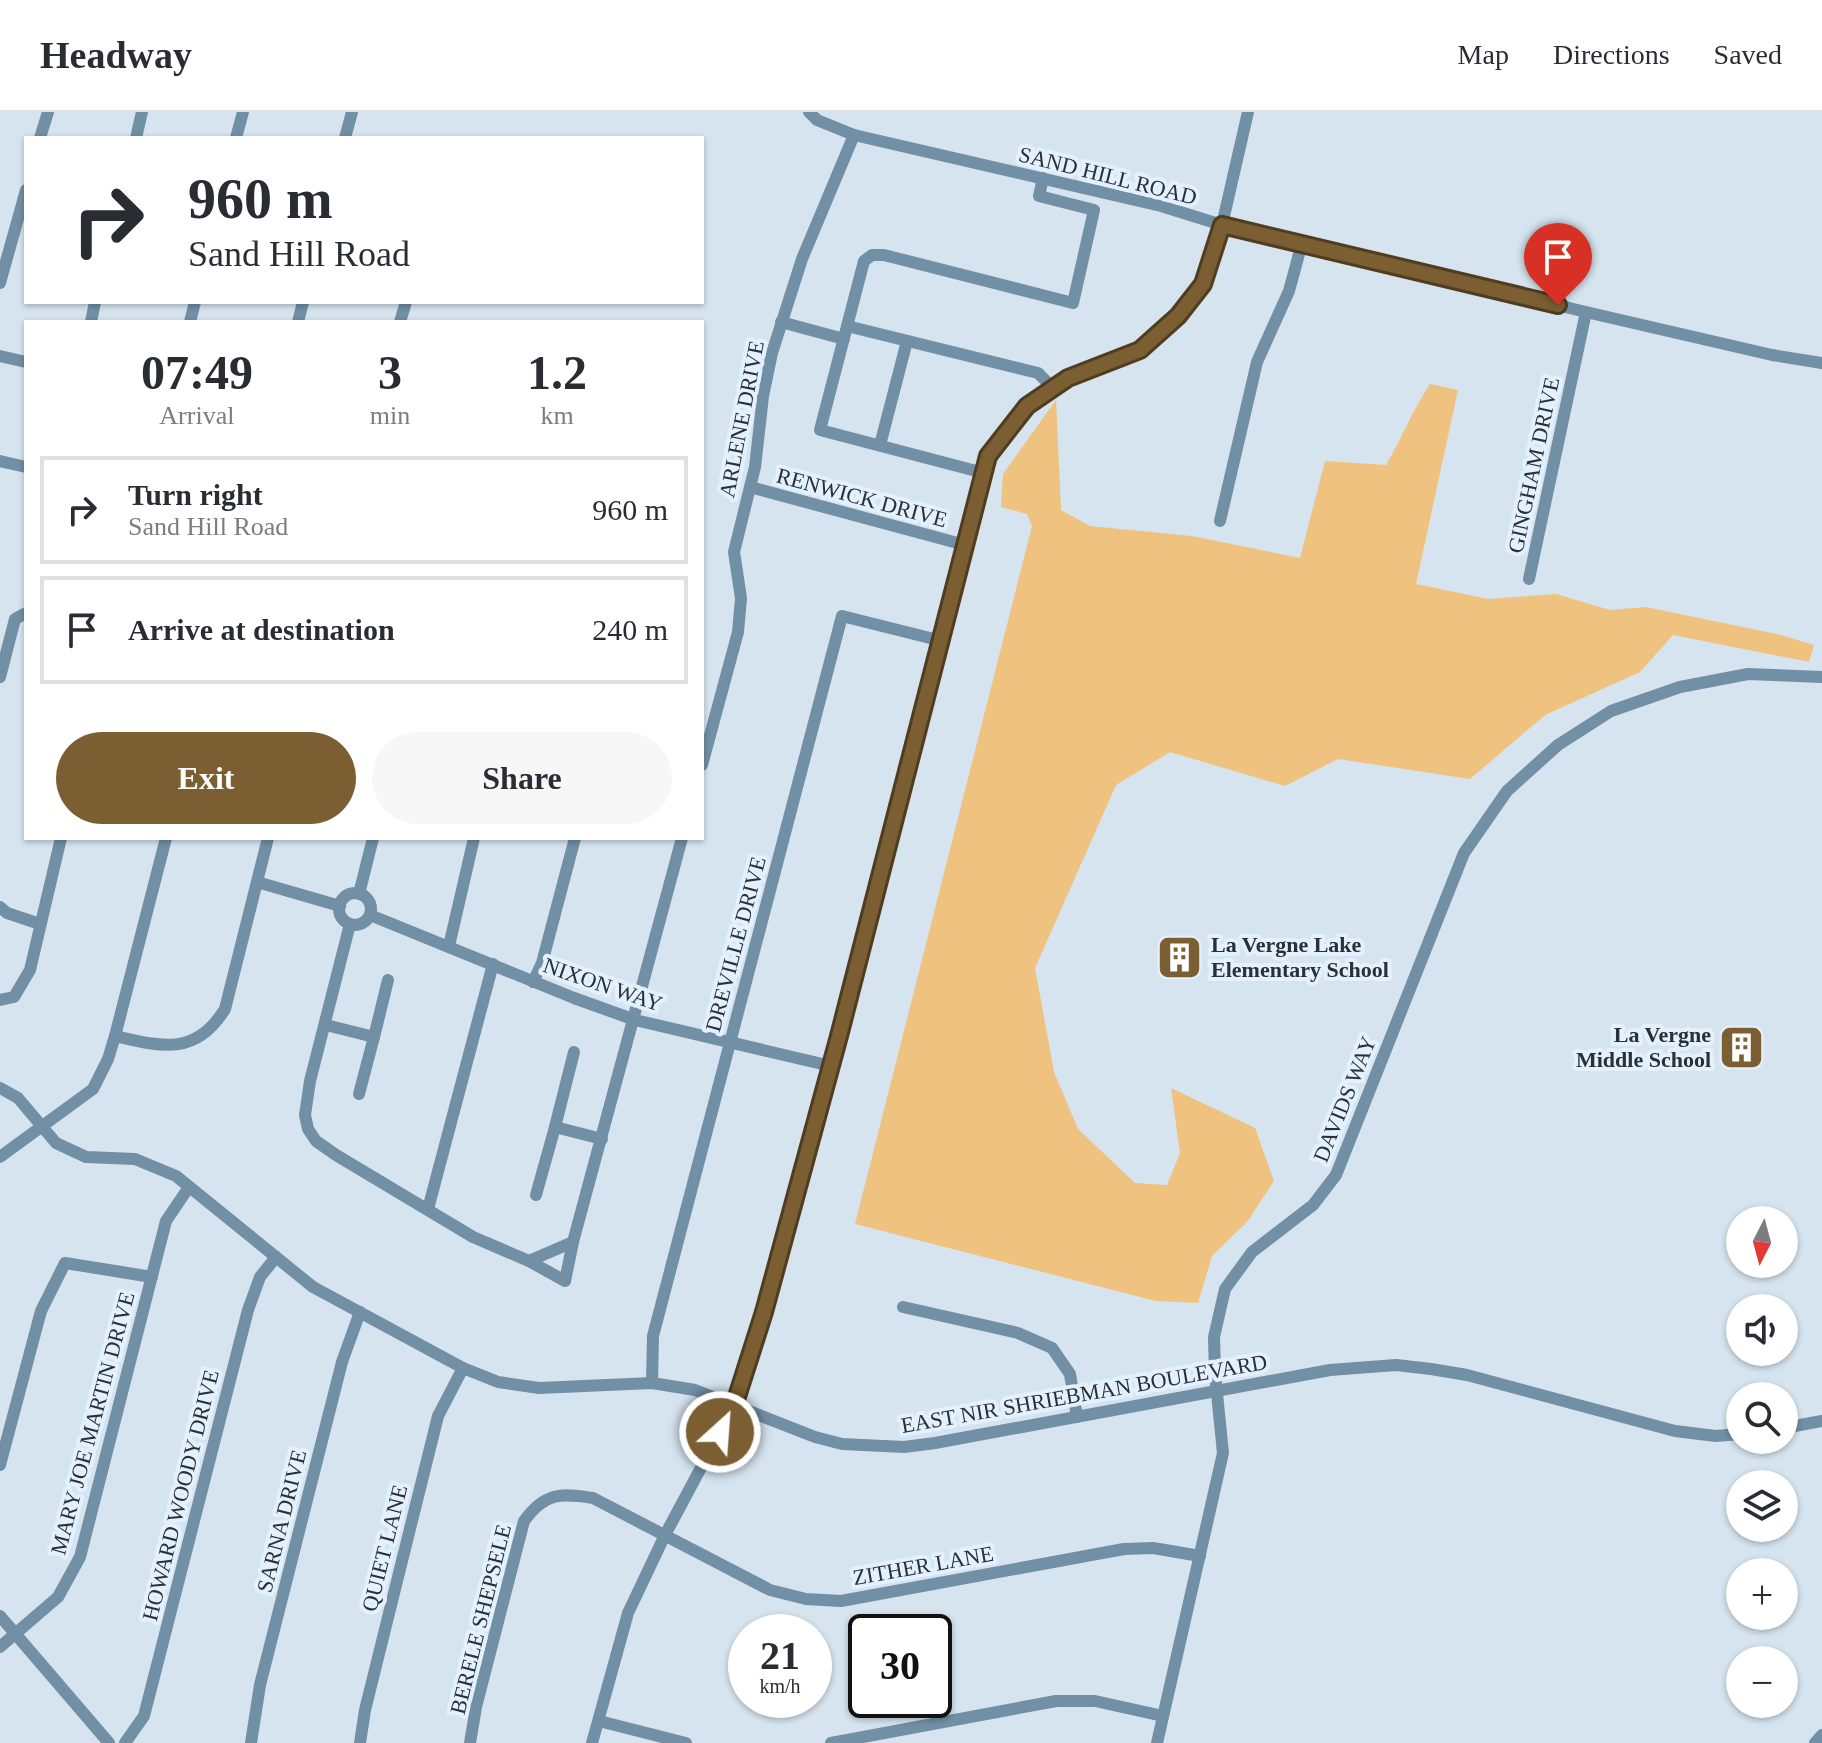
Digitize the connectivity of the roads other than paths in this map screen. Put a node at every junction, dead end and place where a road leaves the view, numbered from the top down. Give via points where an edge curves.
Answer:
1 (48, 112) edge
2 (142, 112) edge
3 (243, 112) edge
4 (352, 112) edge
5 (809, 112) edge
6 (1248, 112) edge
7 (854, 135) junction
8 (41, 136) edge
9 (136, 136) edge
10 (237, 136) edge
11 (348, 136) edge
12 (1043, 178) junction
13 (24, 197) edge
14 (1222, 225) junction
15 (1302, 243) junction
16 (0, 283) edge
17 (1586, 312) junction
18 (781, 322) junction
19 (846, 332) junction
20 (907, 341) junction
21 (0, 356) edge
22 (24, 362) edge
23 (1822, 363) edge
24 (1053, 388) junction
25 (880, 445) junction
26 (0, 461) edge
27 (24, 467) edge
28 (984, 473) junction
29 (750, 487) junction
30 (1220, 521) dead end
31 (965, 545) junction
32 (1529, 579) dead end
33 (24, 614) edge
34 (942, 641) junction
35 (4, 643) edge
36 (0, 677) edge
37 (1822, 677) edge
38 (704, 757) edge
39 (61, 840) edge
40 (165, 840) edge
41 (268, 840) edge
42 (372, 840) edge
43 (474, 840) edge
44 (574, 840) edge
45 (681, 840) edge
46 (257, 882) junction
47 (359, 894) junction
48 (340, 906) junction
49 (0, 907) edge
50 (370, 915) junction
51 (40, 924) junction
52 (350, 924) junction
53 (449, 946) junction
54 (493, 964) junction
55 (388, 980) dead end
56 (533, 982) junction
57 (0, 1000) edge
58 (635, 1020) junction
59 (326, 1025) junction
60 (115, 1036) junction
61 (374, 1037) junction
62 (731, 1041) junction
63 (574, 1052) dead end
64 (831, 1066) junction
65 (0, 1088) edge
66 (359, 1094) dead end
67 (42, 1126) junction
68 (555, 1127) junction
69 (602, 1139) junction
70 (0, 1157) edge
71 (189, 1187) junction
72 (536, 1195) dead end
73 (428, 1209) junction
74 (573, 1242) junction
75 (276, 1257) junction
76 (529, 1261) junction
77 (152, 1277) junction
78 (903, 1307) dead end
79 (360, 1312) junction
80 (463, 1368) junction
81 (652, 1383) junction
82 (1217, 1391) junction
83 (734, 1406) junction
84 (1077, 1417) junction
85 (1822, 1421) edge
86 (1798, 1425) edge
87 (1726, 1435) edge
88 (0, 1465) edge
89 (665, 1535) junction
90 (1200, 1556) junction
91 (0, 1616) edge
92 (15, 1634) junction
93 (0, 1647) edge
94 (1163, 1716) junction
95 (599, 1721) junction
96 (1822, 1735) edge
97 (109, 1743) edge
98 (125, 1743) edge
99 (251, 1743) edge
100 (360, 1743) edge
101 (470, 1743) edge
102 (592, 1743) edge
103 (686, 1743) edge
104 (831, 1743) edge
105 (1157, 1743) edge
106 (1815, 1743) edge

1 - 8 street
2 - 9 street
3 - 10 street
4 - 11 street
5 - 7 street, SAND HILL ROAD
6 - 14 street
7 - 12 street, SAND HILL ROAD
7 - 18 street, ARLENE DRIVE
12 - 14 street, SAND HILL ROAD
12 - 19 street via 1039,196 1094,210 1073,303 872,255 864,261
13 - 16 street
14 - 15 street, SAND HILL ROAD
14 - 24 street via 1203,284 1178,316 1140,350
15 - 17 street, SAND HILL ROAD
15 - 30 street via 1289,291 1257,362
17 - 23 street, SAND HILL ROAD
17 - 32 street, GINGHAM DRIVE
18 - 19 street
18 - 29 street, ARLENE DRIVE via 763,396
19 - 20 street
19 - 25 street via 820,430
20 - 24 street via 1038,373
20 - 25 street
21 - 22 street
24 - 28 street via 1027,406 988,456
25 - 28 street
26 - 27 street
28 - 31 street
29 - 31 street, RENWICK DRIVE
29 - 38 street, ARLENE DRIVE via 734,552 739,624
31 - 34 street
33 - 35 street via 15,619
34 - 62 street, DREVILLE DRIVE via 842,616
34 - 64 street
35 - 36 street
37 - 82 street, DAVIDS WAY via 1748,674 1680,687 1611,711 1558,745 1507,791 1464,853 1336,1175 1313,1205 1252,1252 1225,1289 1214,1337
39 - 51 street
40 - 60 street
41 - 46 street
42 - 47 street
43 - 53 street
44 - 56 street
45 - 58 street
46 - 48 street
46 - 60 street via 225,1009 214,1027 177,1045
47 - 48 street via 347,896
47 - 50 street via 369,902
48 - 52 street via 342,918
49 - 51 street
50 - 52 street via 360,924
50 - 53 street, NIXON WAY
51 - 57 street via 30,970 14,997
52 - 59 street
53 - 54 street, NIXON WAY
54 - 56 street, NIXON WAY
54 - 73 street
55 - 61 street
56 - 58 street, NIXON WAY
58 - 62 street, NIXON WAY
58 - 69 street
59 - 61 street
59 - 73 street via 310,1081 308,1129 336,1155
60 - 67 street via 93,1089
61 - 66 street
62 - 64 street, NIXON WAY
62 - 81 street, DREVILLE DRIVE via 653,1336
63 - 68 street
64 - 83 street
65 - 67 street, EAST NIR SHRIEBMAN BOULEVARD via 18,1098
67 - 70 street
67 - 71 street, EAST NIR SHRIEBMAN BOULEVARD via 56,1143 86,1157 135,1159
68 - 69 street
68 - 72 street
69 - 74 street
71 - 75 street, EAST NIR SHRIEBMAN BOULEVARD
71 - 77 street, MARY JOE MARTIN DRIVE via 166,1221
73 - 76 street via 473,1237
74 - 76 street
74 - 76 street via 565,1281
75 - 79 street, EAST NIR SHRIEBMAN BOULEVARD via 313,1287
75 - 98 street, HOWARD WOODY DRIVE via 260,1277 248,1310 144,1716
77 - 88 street via 65,1263 41,1311
77 - 92 street, MARY JOE MARTIN DRIVE via 80,1557 58,1597
78 - 84 street via 1018,1333 1052,1348 1070,1374
79 - 80 street, EAST NIR SHRIEBMAN BOULEVARD
79 - 99 street, SARNA DRIVE via 342,1362 263,1670
80 - 81 street, EAST NIR SHRIEBMAN BOULEVARD via 498,1382 539,1388
80 - 100 street, QUIET LANE via 438,1416
81 - 83 street, EAST NIR SHRIEBMAN BOULEVARD via 695,1390
82 - 84 street, EAST NIR SHRIEBMAN BOULEVARD
82 - 87 street, EAST NIR SHRIEBMAN BOULEVARD via 1396,1365 1467,1375 1675,1431
82 - 90 street, DAVIDS WAY via 1223,1453
83 - 84 street, EAST NIR SHRIEBMAN BOULEVARD via 815,1437 871,1447 935,1443
83 - 89 street
85 - 86 street
89 - 90 street, ZITHER LANE via 770,1590 841,1601 1124,1549
89 - 95 street via 628,1613
89 - 101 street, BERELE SHEPSELE via 593,1498 566,1494 540,1502 531,1511 524,1521
90 - 94 street, DAVIDS WAY
91 - 92 street
92 - 93 street, MARY JOE MARTIN DRIVE
92 - 97 street
94 - 104 street via 1095,1701 1056,1701
94 - 105 street, DAVIDS WAY
95 - 102 street
95 - 103 street
96 - 106 street

